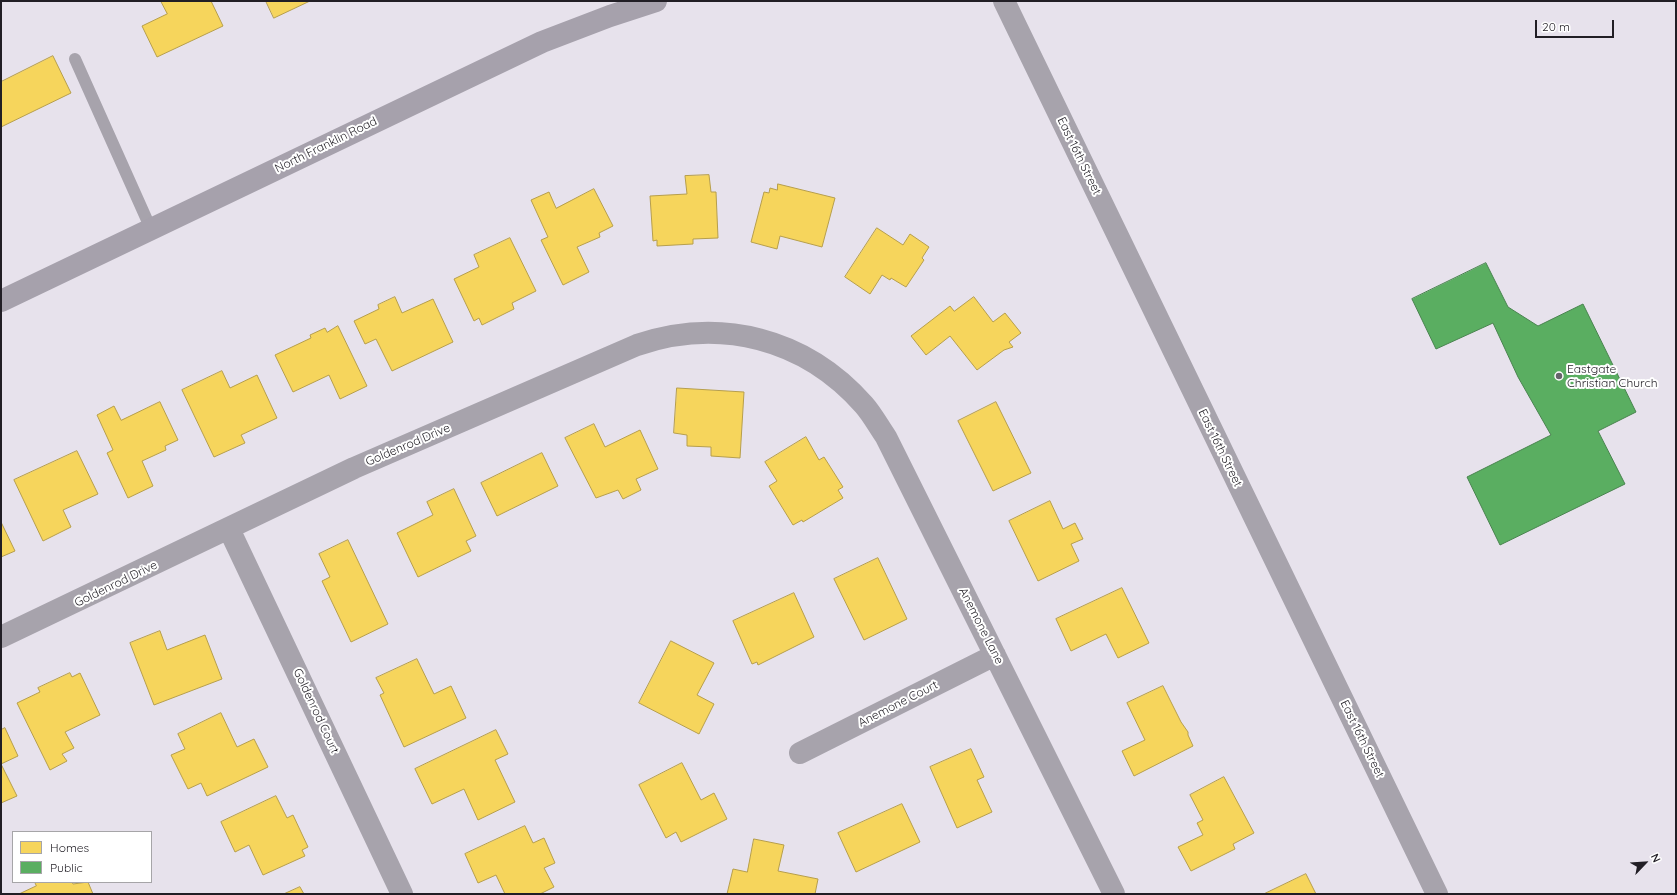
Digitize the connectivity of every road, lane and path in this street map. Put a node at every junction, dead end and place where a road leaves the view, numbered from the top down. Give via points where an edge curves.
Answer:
1 (656, 1) edge
2 (1004, 1) edge
3 (75, 59) dead end
4 (151, 229) junction
5 (1, 301) edge
6 (828, 372) joint
7 (229, 529) junction
8 (1, 637) edge
9 (995, 655) junction
10 (800, 753) dead end
11 (402, 894) edge
12 (1114, 894) edge
13 (1437, 894) edge

1 - 4 main road, North Franklin Road via 542,42
2 - 13 street, East 16th Street
3 - 4 lane
4 - 5 main road, North Franklin Road
6 - 7 street, Goldenrod Drive via 773,343 737,334 699,332 661,338 637,345 354,468
6 - 9 street, Anemone Lane via 865,406 886,438
7 - 8 street, Goldenrod Drive
7 - 11 street, Goldenrod Court
9 - 10 street, Anemone Court
9 - 12 street, Anemone Lane

